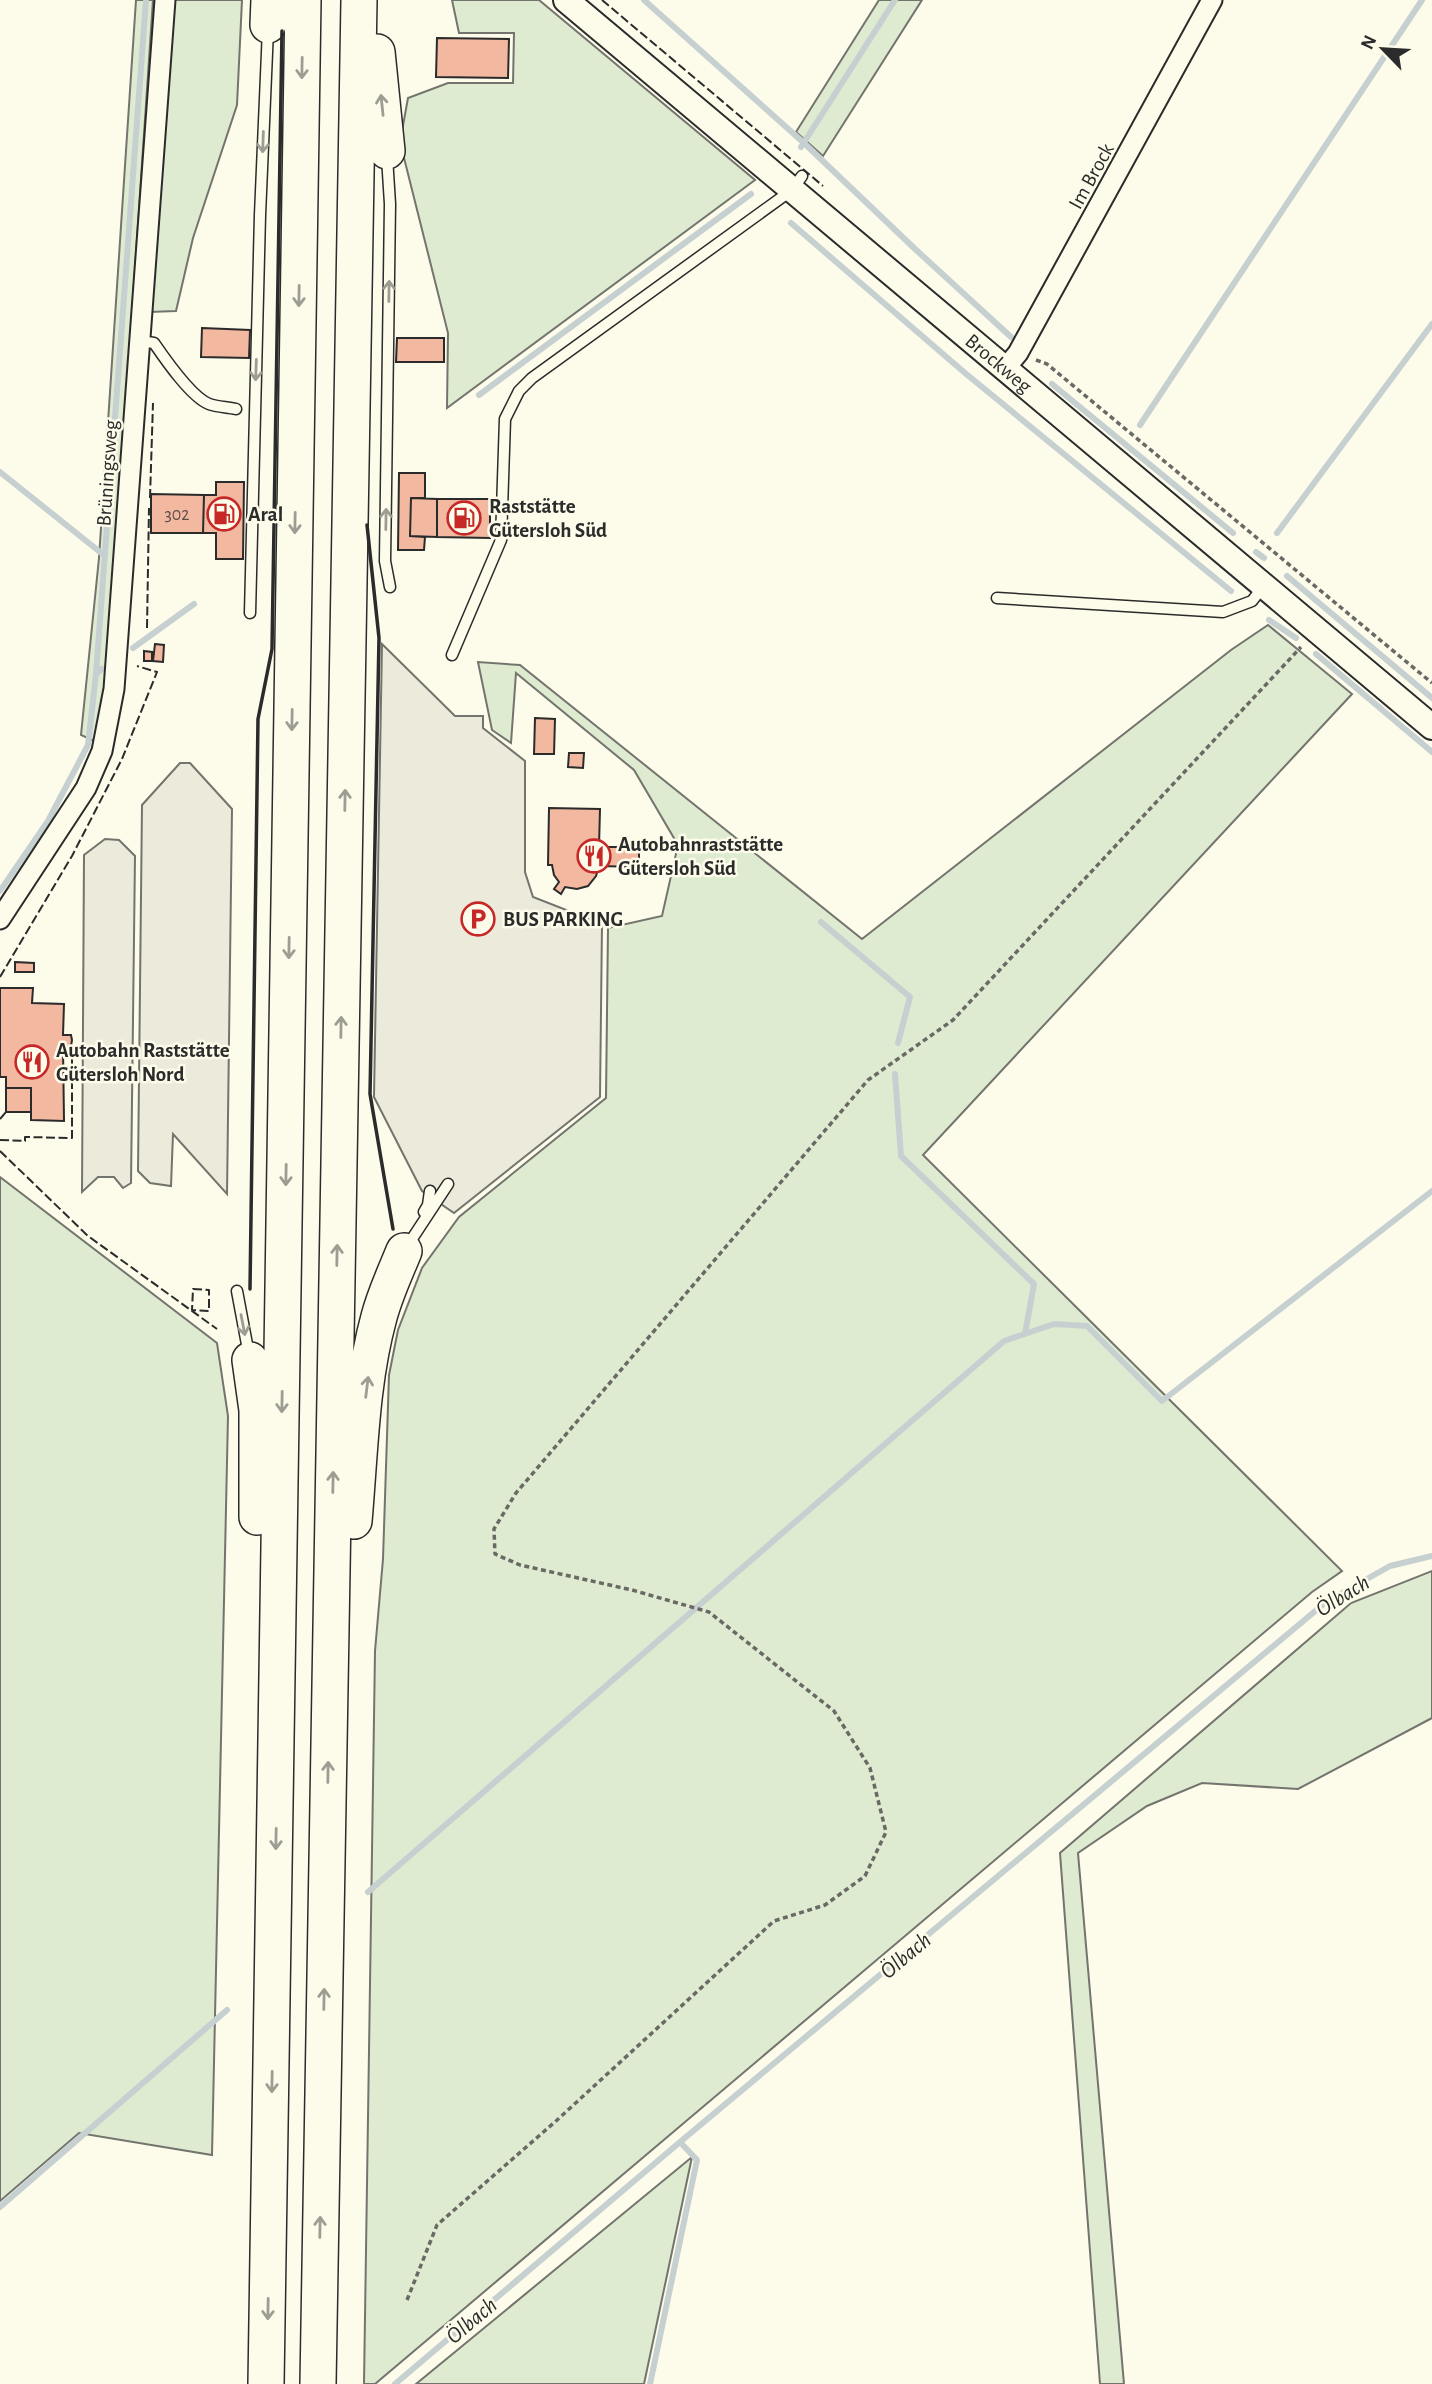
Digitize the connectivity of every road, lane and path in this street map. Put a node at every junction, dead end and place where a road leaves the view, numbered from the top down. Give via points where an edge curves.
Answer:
1 (165, 0) edge
2 (303, 0) edge
3 (359, 0) edge
4 (376, 0) edge
5 (566, 0) edge
6 (1212, 0) edge
7 (269, 13) edge
8 (387, 151) joint
9 (797, 183) junction
10 (140, 341) junction
11 (1012, 362) junction
12 (236, 408) dead end
13 (1264, 586) junction
14 (390, 587) dead end
15 (997, 598) dead end
16 (250, 613) dead end
17 (1317, 630) junction
18 (452, 655) dead end
19 (1432, 683) edge
20 (1432, 727) edge
21 (0, 919) edge
22 (448, 1184) dead end
23 (429, 1191) dead end
24 (408, 1245) junction
25 (237, 1291) dead end
26 (250, 1360) joint
27 (278, 1697) junction
28 (330, 1698) junction
29 (407, 2300) dead end
30 (266, 2384) edge
31 (318, 2384) edge

1 - 10 street, Brüningsweg
2 -> 27 highway
28 -> 3 highway
8 -> 4 highway
5 - 9 street, Brockweg
6 - 11 street, Im Brock
7 -> 16 lane
14 -> 8 lane via 385,561
9 - 11 street, Brockweg
9 - 18 lane via 519,391 505,419 501,540
10 - 12 lane via 154,343 204,402
10 - 21 street, Brüningsweg via 114,689 102,751 86,788
11 - 13 street, Brockweg
11 - 19 path via 1046,364
13 - 15 lane via 1252,601 1223,612
13 - 17 street, Brockweg
17 - 20 street, Brockweg
17 - 29 path via 953,1020 868,1080 516,1493 494,1529 495,1554 520,1565 709,1612 834,1711 870,1768 886,1832 866,1876 825,1905 774,1921 437,2225
22 - 24 lane
23 - 24 lane via 428,1205
28 -> 24 highway via 344,1618 370,1365 379,1318
25 -> 26 lane
26 - 27 highway via 257,1410 256,1557
27 -> 30 highway
31 -> 28 highway

